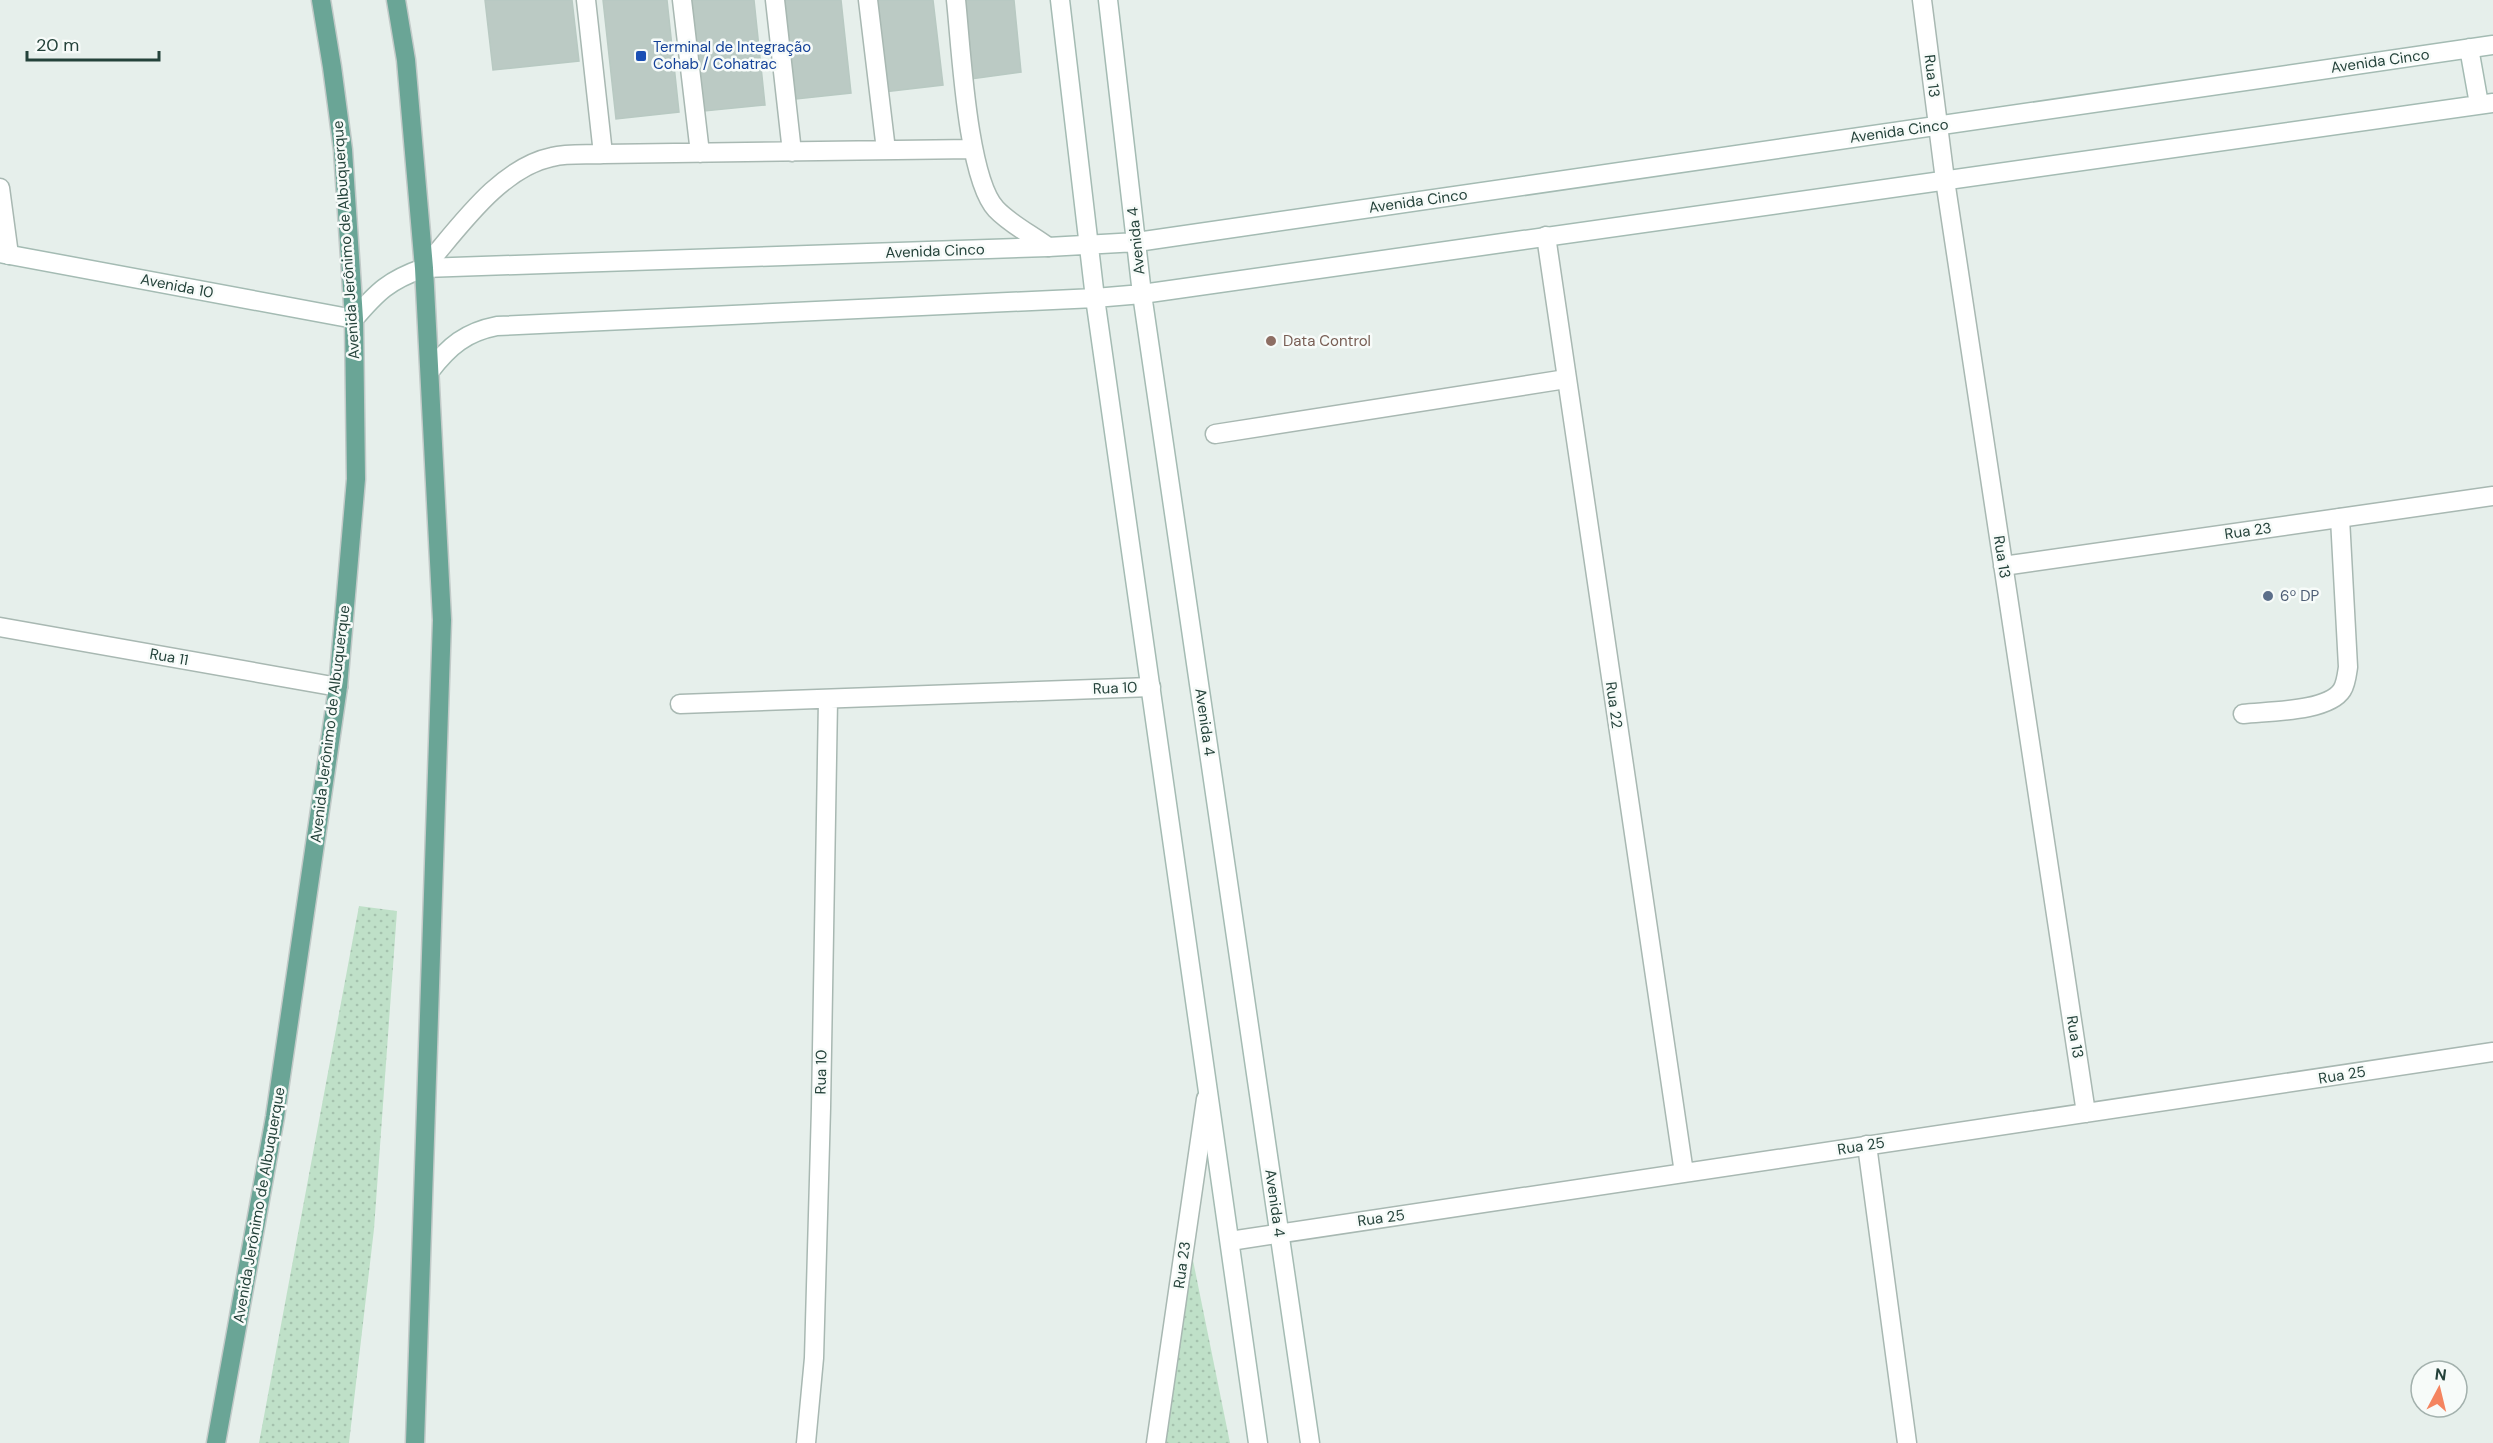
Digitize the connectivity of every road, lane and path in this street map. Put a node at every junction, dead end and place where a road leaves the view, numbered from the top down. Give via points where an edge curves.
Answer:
1 (321, 0) edge
2 (396, 0) edge
3 (586, 0) edge
4 (682, 0) edge
5 (775, 0) edge
6 (868, 0) edge
7 (956, 0) edge
8 (1060, 0) edge
9 (1108, 0) edge
10 (1922, 0) edge
11 (2493, 45) edge
12 (2469, 48) junction
13 (2486, 103) edge
14 (1938, 126) junction
15 (973, 149) junction
16 (886, 150) junction
17 (792, 152) junction
18 (700, 153) junction
19 (603, 154) junction
20 (1945, 180) junction
21 (0, 188) edge
22 (1546, 236) junction
23 (1137, 242) junction
24 (1089, 245) junction
25 (1048, 247) junction
26 (5, 254) edge
27 (424, 267) junction
28 (1142, 294) junction
29 (1095, 298) junction
30 (354, 319) junction
31 (430, 371) junction
32 (1566, 379) junction
33 (1215, 434) dead end
34 (2493, 496) edge
35 (2340, 518) junction
36 (2003, 566) junction
37 (0, 627) edge
38 (338, 687) junction
39 (1151, 687) junction
40 (828, 700) junction
41 (680, 704) dead end
42 (2242, 714) dead end
43 (2493, 1052) edge
44 (1208, 1088) junction
45 (2086, 1113) junction
46 (1867, 1145) junction
47 (1684, 1173) junction
48 (1279, 1233) junction
49 (1230, 1241) junction
50 (216, 1443) edge
51 (416, 1443) edge
52 (806, 1443) edge
53 (1156, 1443) edge
54 (1258, 1443) edge
55 (1310, 1443) edge
56 (1907, 1443) edge

1 - 30 main road, Avenida Jerônimo de Albuquerque via 343,150
2 - 27 main road via 406,60
3 - 19 main road
4 - 18 main road
5 - 17 main road
6 - 16 main road
7 - 15 main road
8 - 24 main road
9 - 23 main road, Avenida 4
10 - 14 main road, Rua 13
11 - 12 main road, Avenida Cinco
12 - 13 main road
12 - 14 main road, Avenida Cinco
13 - 20 main road
14 - 20 main road, Rua 13
14 - 23 main road, Avenida Cinco
15 - 16 main road
15 - 25 main road via 982,186 996,209
16 - 17 main road
17 - 18 main road
18 - 19 main road
19 - 27 main road via 552,157 502,182
20 - 22 main road
20 - 36 main road, Rua 13
21 - 26 main road
22 - 28 main road
22 - 32 main road, Rua 22
23 - 24 main road, Avenida Cinco
23 - 28 main road, Avenida 4
24 - 25 main road, Avenida Cinco
24 - 29 main road
25 - 27 main road, Avenida Cinco
26 - 30 main road, Avenida 10
27 - 30 main road, Avenida Cinco via 386,285
27 - 31 main road
28 - 29 main road
28 - 48 main road, Avenida 4
29 - 31 main road via 497,326 468,334 454,343
29 - 39 main road
30 - 38 main road, Avenida Jerônimo de Albuquerque via 356,479
31 - 51 main road via 442,620
32 - 33 main road
32 - 47 main road, Rua 22
34 - 35 main road, Rua 23
35 - 36 main road, Rua 23
35 - 42 main road via 2348,667 2343,689 2331,701
36 - 45 main road, Rua 13
37 - 38 main road, Rua 11
38 - 50 main road, Avenida Jerônimo de Albuquerque via 275,1117
39 - 40 main road, Rua 10
39 - 44 main road
40 - 41 main road, Rua 10
40 - 52 main road, Rua 10 via 814,1358
43 - 45 main road, Rua 25
44 - 49 main road
44 - 53 main road, Rua 23
45 - 46 main road, Rua 25
46 - 47 main road, Rua 25
46 - 56 main road
47 - 48 main road, Rua 25
48 - 49 main road, Rua 25
48 - 55 main road, Avenida 4
49 - 54 main road

